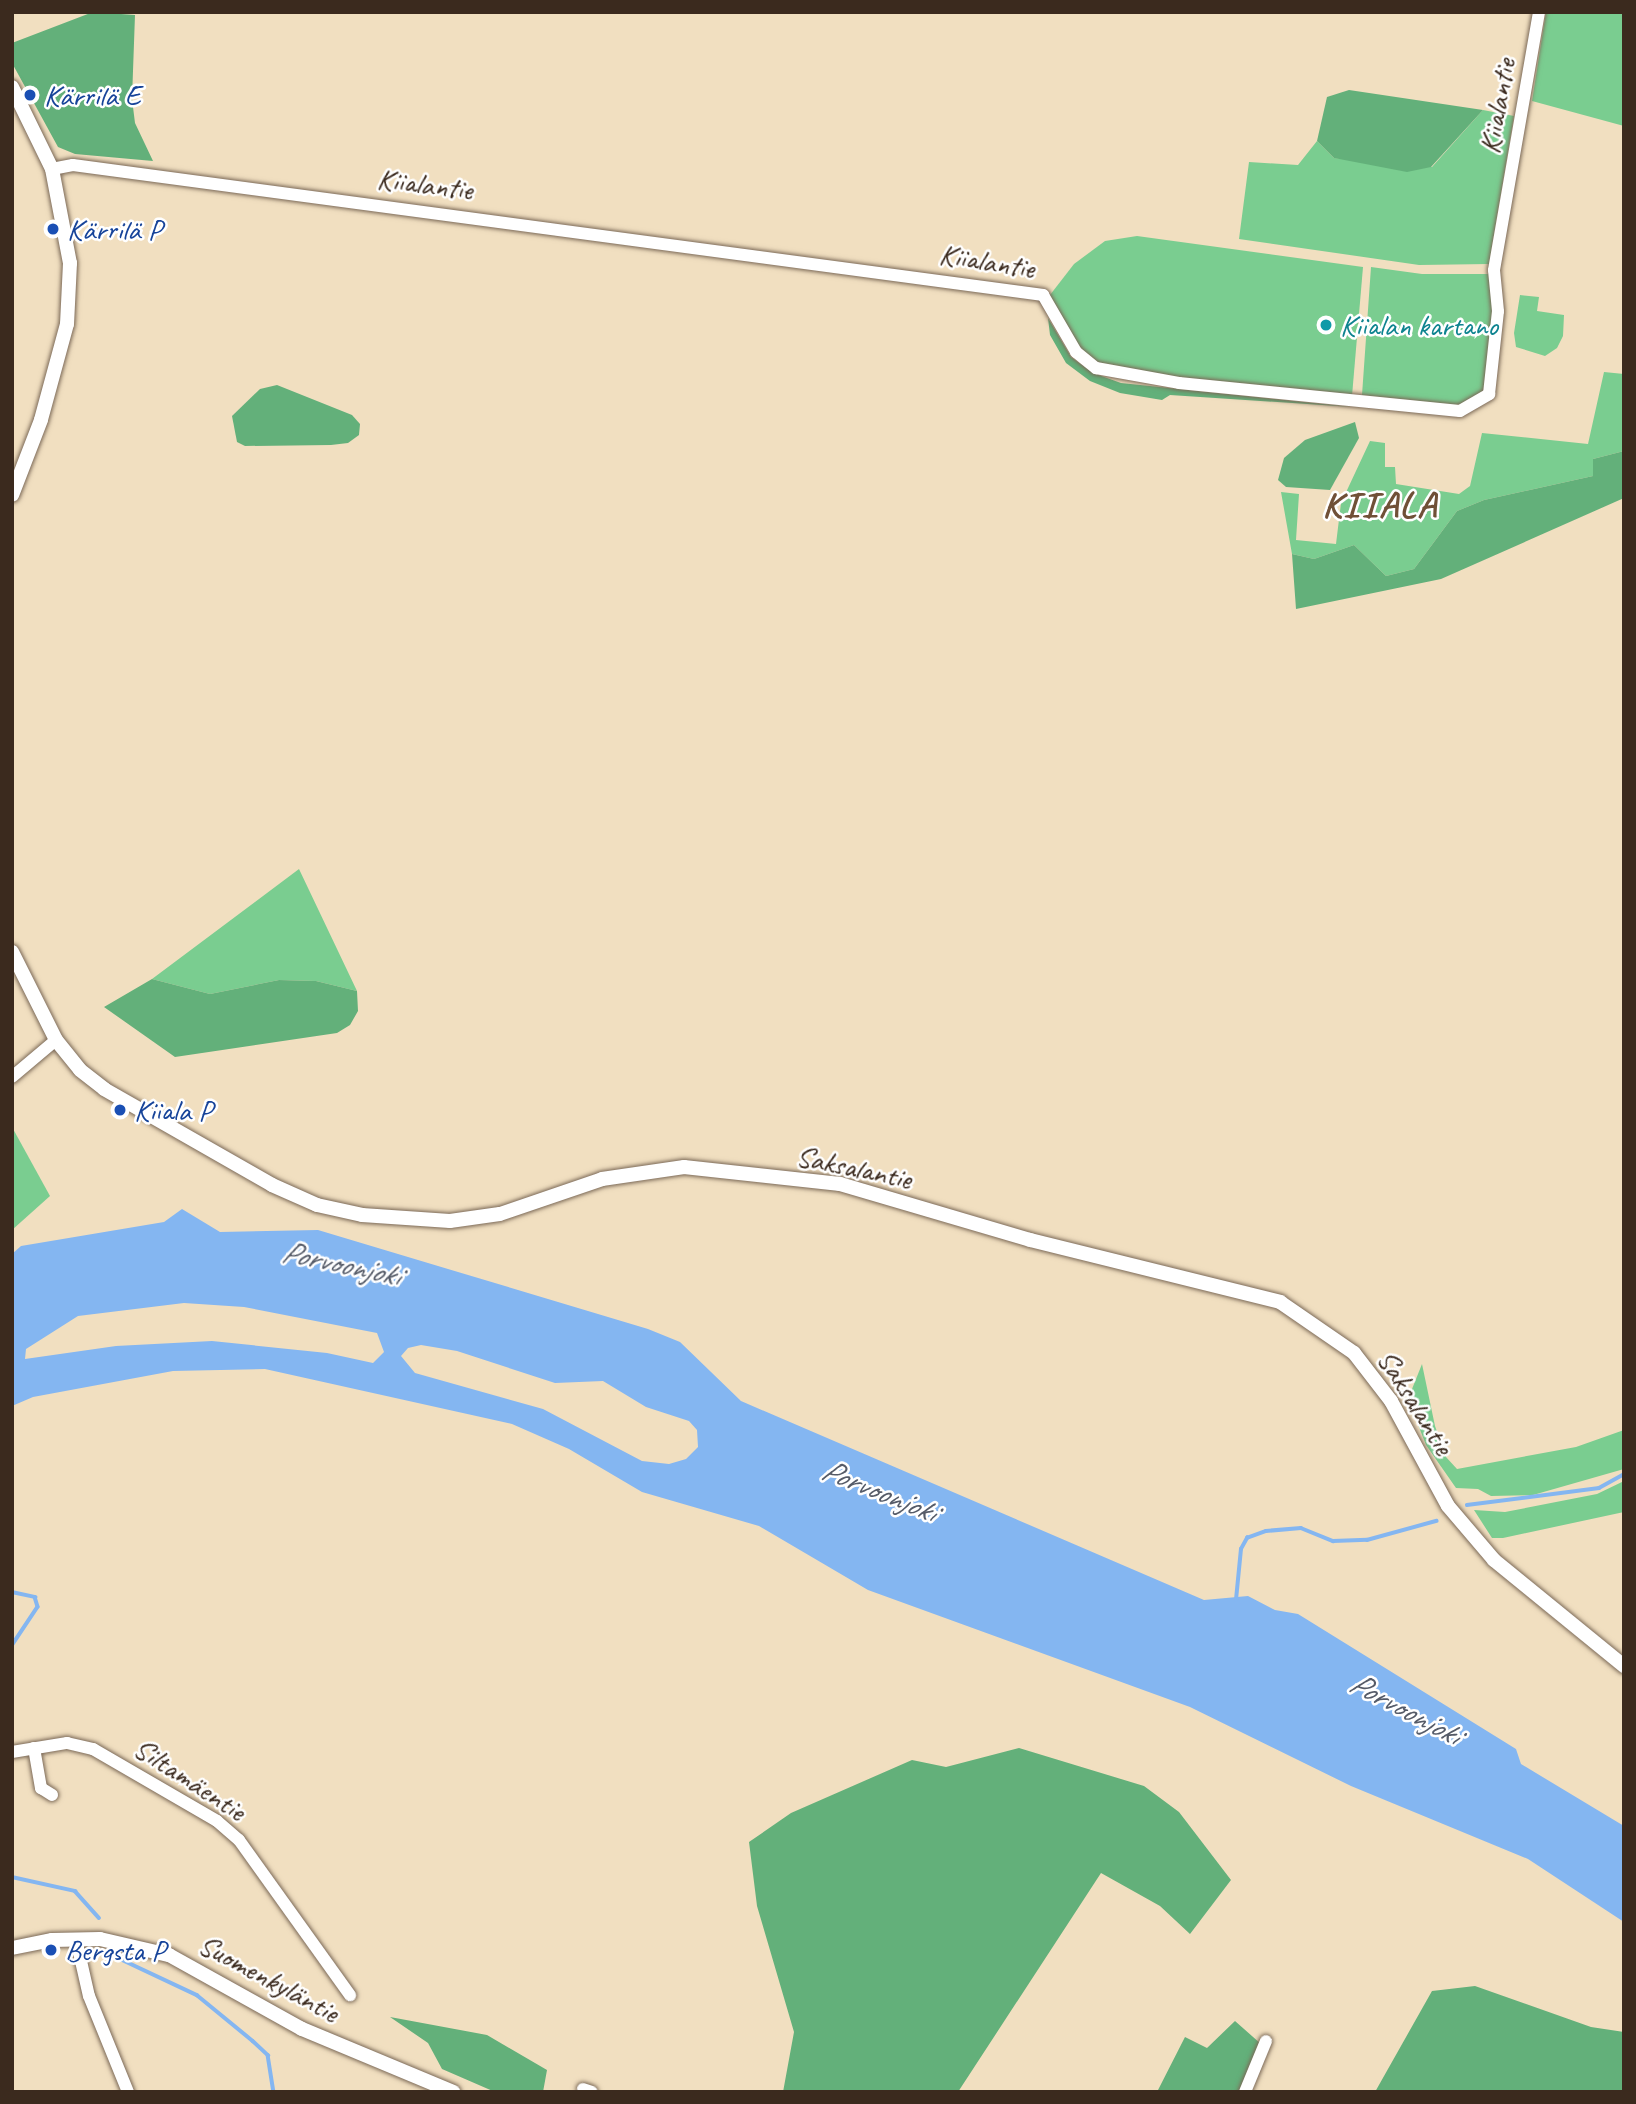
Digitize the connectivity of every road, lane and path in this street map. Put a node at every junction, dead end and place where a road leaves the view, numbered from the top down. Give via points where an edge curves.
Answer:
1 (1538, 12) edge
2 (12, 87) edge
3 (52, 169) junction
4 (12, 495) edge
5 (12, 952) edge
6 (56, 1040) junction
7 (12, 1077) edge
8 (1624, 1667) edge
9 (34, 1748) junction
10 (12, 1752) edge
11 (52, 1794) dead end
12 (76, 1939) junction
13 (12, 1948) edge
14 (350, 1995) dead end
15 (1266, 2041) dead end
16 (128, 2092) edge
17 (453, 2092) edge
18 (1245, 2092) edge

1 - 3 street, Kiialantie via 1494,270 1498,311 1489,394 1460,411 1179,383 1096,368 1076,352 1042,295 73,165
2 - 3 street
3 - 4 street via 69,263 66,324 41,420
5 - 6 street, Saksalantie
6 - 7 street
6 - 8 street, Saksalantie via 104,1089 272,1185 317,1205 362,1215 450,1221 500,1214 602,1179 684,1167 840,1184 1030,1240 1279,1302 1354,1353 1391,1401 1448,1506 1494,1560
9 - 10 street, Siltamäentie
9 - 11 street via 41,1788
9 - 14 street, Siltamäentie via 67,1743 93,1749 232,1832
12 - 13 street, Suomenkyläntie
12 - 16 street via 89,1996
12 - 17 street, Suomenkyläntie via 122,1942 169,1955 302,2029
15 - 18 street

